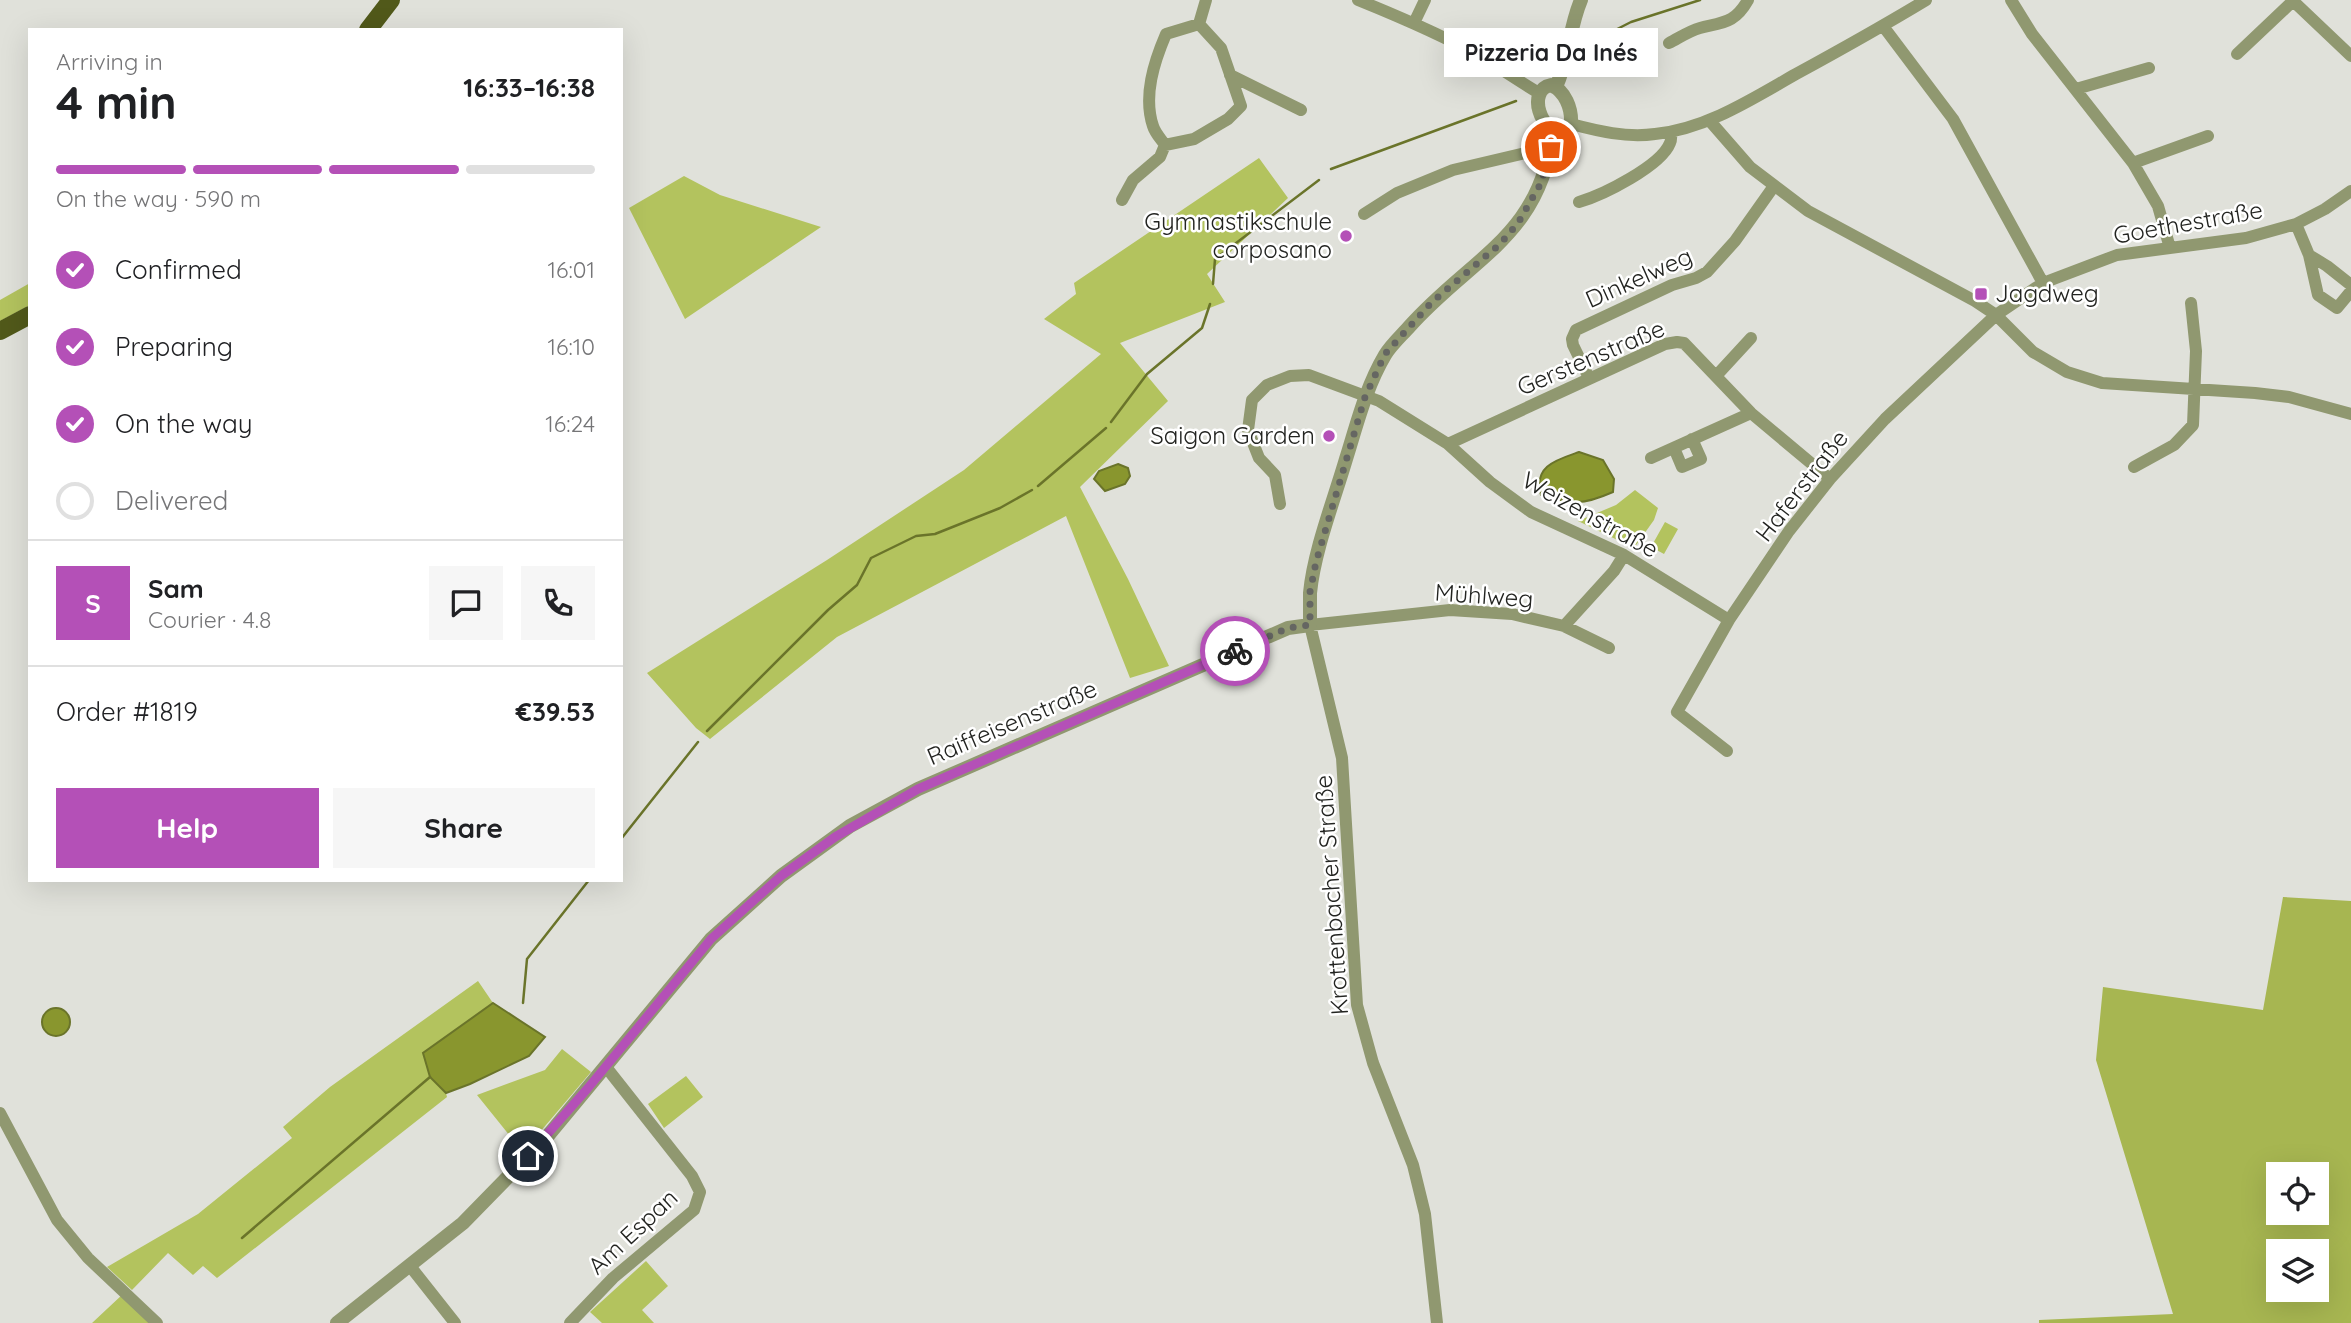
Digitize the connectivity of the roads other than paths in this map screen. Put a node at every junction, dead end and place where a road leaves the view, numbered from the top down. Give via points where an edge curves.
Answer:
1 (391, 0) edge
2 (1206, 0) edge
3 (1358, 0) edge
4 (1425, 0) edge
5 (1581, 0) edge
6 (1748, 0) edge
7 (1926, 0) edge
8 (2011, 0) edge
9 (2293, 0) edge
10 (1414, 23) junction
11 (1199, 24) junction
12 (1883, 26) junction
13 (370, 28) edge
14 (1669, 43) dead end
15 (2236, 54) dead end
16 (2351, 57) edge
17 (2149, 68) dead end
18 (1230, 75) junction
19 (1556, 87) junction
20 (2076, 89) junction
21 (1539, 93) junction
22 (1301, 110) dead end
23 (1709, 120) junction
24 (1570, 124) junction
25 (1553, 131) junction
26 (1671, 132) junction
27 (2208, 136) dead end
28 (1165, 145) junction
29 (1551, 147) junction
30 (2133, 163) junction
31 (1774, 186) junction
32 (2351, 191) edge
33 (1122, 201) dead end
34 (1579, 202) dead end
35 (1364, 214) dead end
36 (2295, 224) junction
37 (2170, 247) junction
38 (2309, 255) junction
39 (2043, 283) junction
40 (2351, 285) edge
41 (2351, 291) edge
42 (2190, 303) dead end
43 (1996, 315) junction
44 (28, 316) edge
45 (0, 331) edge
46 (1751, 338) dead end
47 (1716, 376) junction
48 (1589, 379) junction
49 (2196, 390) junction
50 (1365, 397) junction
51 (1751, 413) junction
52 (2351, 414) edge
53 (1692, 439) junction
54 (1448, 444) junction
55 (1674, 448) junction
56 (1651, 458) dead end
57 (2134, 467) dead end
58 (1830, 479) junction
59 (1280, 505) dead end
60 (1624, 555) junction
61 (1729, 620) junction
62 (1310, 625) junction
63 (1564, 626) junction
64 (1609, 648) dead end
65 (1727, 751) dead end
66 (606, 1067) junction
67 (0, 1113) edge
68 (410, 1266) junction
69 (157, 1323) edge
70 (337, 1323) edge
71 (455, 1323) edge
72 (570, 1323) edge
73 (1437, 1323) edge

1 - 13 main road
2 - 11 street
3 - 10 street
4 - 10 street
5 - 19 street
6 - 14 street via 1727,22 1699,28
7 - 12 street
8 - 20 street
9 - 15 street
9 - 16 street
10 - 21 street
11 - 18 street via 1222,48
11 - 28 street via 1166,34 1154,64 1149,102 1153,128
12 - 23 street
12 - 39 street via 1953,119
17 - 20 street
18 - 22 street
18 - 28 street via 1241,106 1194,139
19 - 21 street via 1546,86
19 - 24 street via 1564,95
20 - 30 street
21 - 25 street via 1541,113
23 - 26 street
23 - 31 street via 1750,167
24 - 25 street via 1563,132
24 - 26 street via 1617,134
25 - 29 street
26 - 34 street via 1670,144 1654,162 1615,188
27 - 30 street
28 - 33 street via 1160,157 1133,180
29 - 35 street via 1453,170
29 - 50 street via 1541,183 1518,223 1431,303 1385,354
30 - 37 street via 2158,206
31 - 43 street via 1808,211
31 - 48 street, Dinkelweg via 1707,272 1576,330 1573,345
32 - 36 street, Goethestraße
36 - 37 street, Goethestraße via 2246,238
36 - 38 street
37 - 39 street, Goethestraße via 2117,255
38 - 40 street
38 - 41 street via 2318,295 2337,308
39 - 43 street, Goethestraße
42 - 49 street
43 - 49 street via 2033,352 2067,372 2102,383
43 - 58 street, Haferstraße via 1885,419
44 - 45 main road
46 - 47 street
47 - 48 street, Gerstenstraße via 1684,343 1677,342
47 - 51 street, Gerstenstraße
48 - 54 street, Gerstenstraße
49 - 52 street via 2289,397
49 - 57 street via 2193,425 2174,445
50 - 54 street, Weizenstraße via 1380,401
50 - 59 street, Weizenstraße via 1309,376 1290,376 1267,386 1252,400 1248,430 1259,458 1275,475
50 - 62 street via 1316,562
51 - 53 street
51 - 58 street, Gerstenstraße
53 - 55 street
53 - 55 street via 1701,458 1682,467
54 - 60 street, Weizenstraße via 1531,512
55 - 56 street
58 - 61 street, Haferstraße
60 - 61 street, Weizenstraße
60 - 63 street
61 - 65 street, Haferstraße via 1677,712
62 - 63 street, Mühlweg via 1450,610 1512,614
62 - 66 street, Raiffeisenstraße via 1288,628 918,789 850,826 781,876 711,939
62 - 73 street, Krottenbacher Straße via 1342,758 1357,1004 1373,1063 1413,1166 1425,1214
63 - 64 street, Mühlweg
66 - 68 street, Raiffeisenstraße via 546,1139 471,1215
66 - 72 street, Am Espan via 700,1192 694,1210 613,1278
67 - 69 street via 57,1220 88,1258
68 - 70 street, Raiffeisenstraße
68 - 71 street

